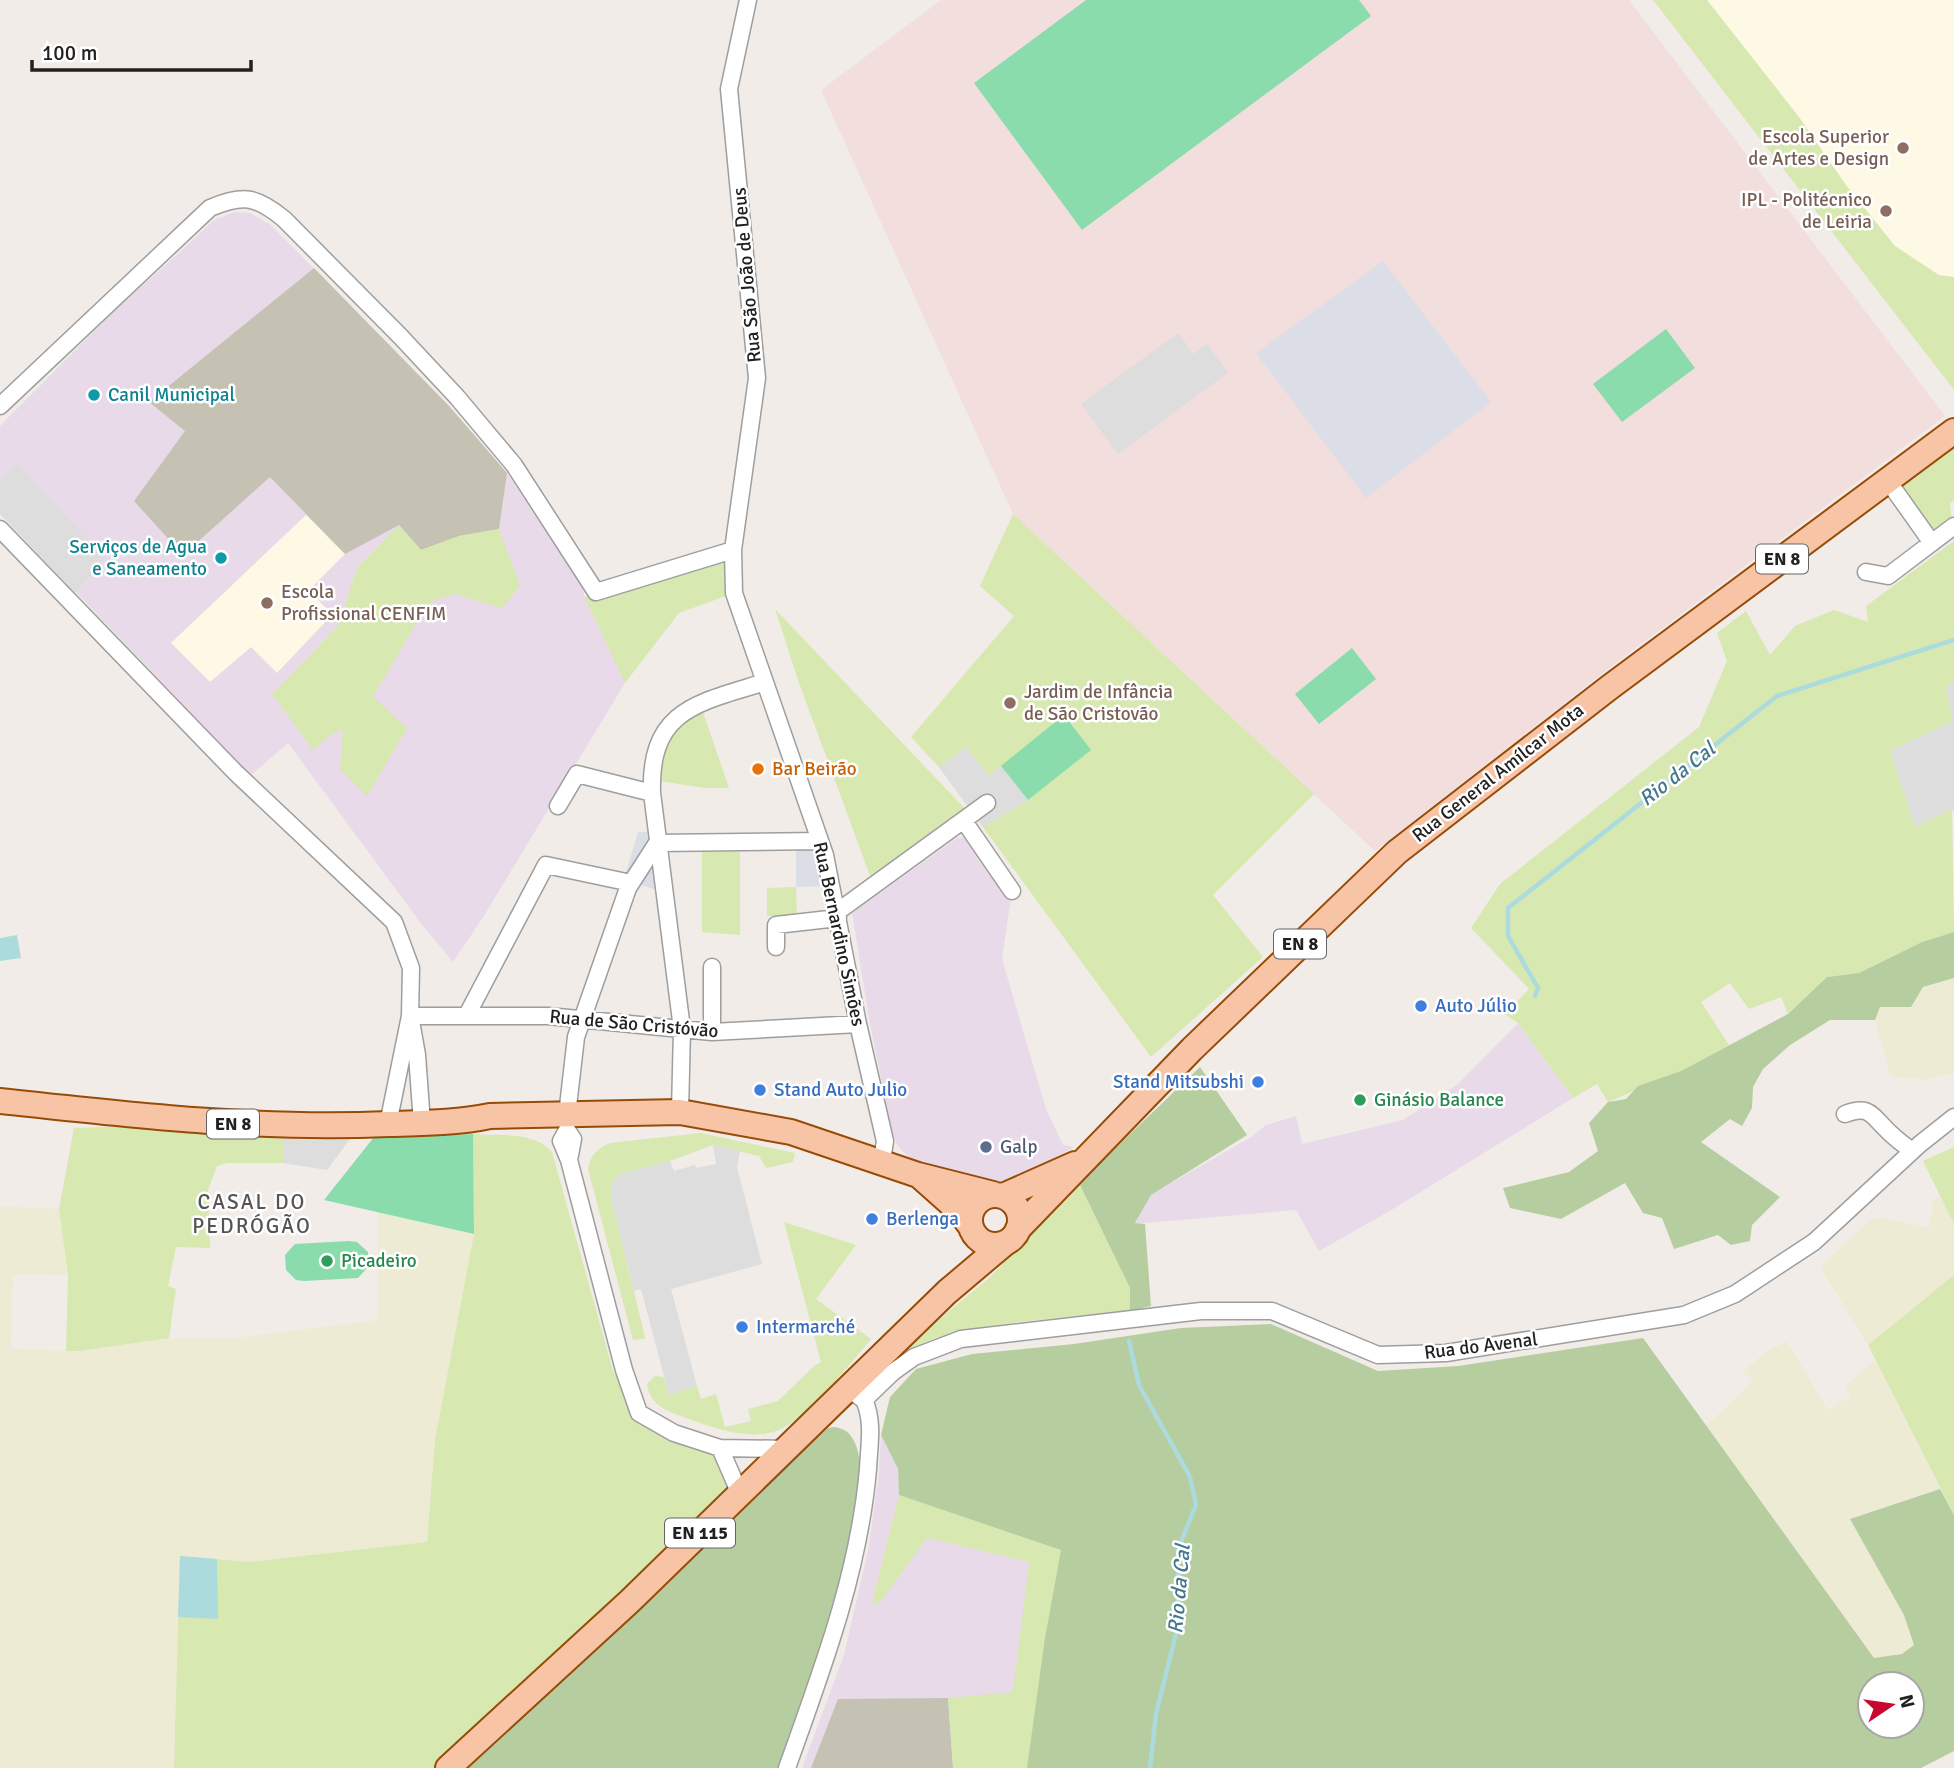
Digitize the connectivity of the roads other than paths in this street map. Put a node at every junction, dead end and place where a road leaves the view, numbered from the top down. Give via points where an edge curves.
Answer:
1 (748, 0) edge
2 (0, 406) edge
3 (1954, 431) edge
4 (1888, 481) junction
5 (1954, 526) edge
6 (0, 529) edge
7 (1932, 543) junction
8 (733, 550) junction
9 (1866, 572) dead end
10 (765, 682) junction
11 (652, 793) junction
12 (987, 803) dead end
13 (558, 806) dead end
14 (964, 821) junction
15 (820, 841) junction
16 (657, 843) junction
17 (631, 883) junction
18 (1012, 891) dead end
19 (838, 915) junction
20 (776, 947) dead end
21 (712, 967) dead end
22 (467, 1015) junction
23 (410, 1016) junction
24 (584, 1018) junction
25 (858, 1024) junction
26 (682, 1029) junction
27 (712, 1032) junction
28 (0, 1101) edge
29 (687, 1114) junction
30 (1845, 1114) dead end
31 (1954, 1117) edge
32 (422, 1123) junction
33 (567, 1123) junction
34 (387, 1124) junction
35 (1912, 1151) junction
36 (882, 1161) junction
37 (1082, 1161) junction
38 (918, 1175) junction
39 (998, 1195) junction
40 (971, 1229) junction
41 (1012, 1236) junction
42 (947, 1292) junction
43 (855, 1394) junction
44 (720, 1448) junction
45 (789, 1449) junction
46 (740, 1494) junction
47 (448, 1768) edge
48 (787, 1768) edge

1 - 8 street, Rua São João de Deus via 729,89 757,379
2 - 8 street via 210,208 232,199 252,200 284,219 457,397 514,466 596,592
3 - 4 main road, Rua General Amílcar Mota / EN 8
4 - 7 street
4 - 37 main road, Rua General Amílcar Mota / EN 8 via 1397,852
5 - 7 street
6 - 23 street via 236,773 394,922 411,968
7 - 9 street via 1888,576
8 - 10 street, Rua Bernardino Simões via 734,593
10 - 11 street via 699,703 674,720 657,742
10 - 15 street, Rua Bernardino Simões
11 - 13 street via 577,774
11 - 16 street
12 - 14 street
14 - 18 street
14 - 19 street
15 - 16 street
15 - 19 street, Rua Bernardino Simões
16 - 17 street
16 - 26 street
17 - 22 street via 546,865
17 - 24 street
19 - 20 street via 776,925
19 - 25 street, Rua Bernardino Simões
21 - 27 street
22 - 23 street, Rua de São Cristóvão
22 - 24 street, Rua de São Cristóvão
23 - 32 street
23 - 34 street
24 - 26 street, Rua de São Cristóvão
24 - 33 street via 576,1037
25 - 27 street, Rua de São Cristóvão
25 - 36 street, Rua Bernardino Simões via 885,1141
26 - 27 street, Rua de São Cristóvão
26 - 29 street
28 - 34 main road, EN 8 via 188,1121
29 - 33 main road, EN 8 via 679,1122 639,1128
29 - 36 main road, EN 8 via 792,1132
30 - 35 street via 1864,1111 1876,1115 1883,1127
31 - 35 street, Rua do Avenal
32 - 33 main road, EN 8
32 - 34 main road, EN 8
33 - 44 street via 573,1139 569,1160 639,1413 674,1433
35 - 43 street, Rua do Avenal via 1814,1242 1735,1294 1684,1315 1446,1353 1378,1355 1272,1311 1201,1311 961,1339 914,1357
36 - 38 main road, EN 8
37 - 39 main road, Rua General Amílcar Mota / EN 8
37 - 41 main road, Rua General Amílcar Mota / EN 8
38 - 39 main road, EN 8
38 - 40 main road, EN 8 via 951,1203
39 - 40 main road, EN 8 via 977,1201 969,1215
39 - 41 main road via 1010,1199 1019,1213
40 - 41 main road via 984,1243 998,1245
40 - 42 main road, EN 115 via 967,1251
41 - 42 main road, EN 115
42 - 43 main road, EN 115
43 - 45 main road, EN 115
43 - 48 street via 870,1421 858,1546 828,1653
44 - 45 street
44 - 46 street
45 - 46 main road, EN 115
46 - 47 main road, EN 115

